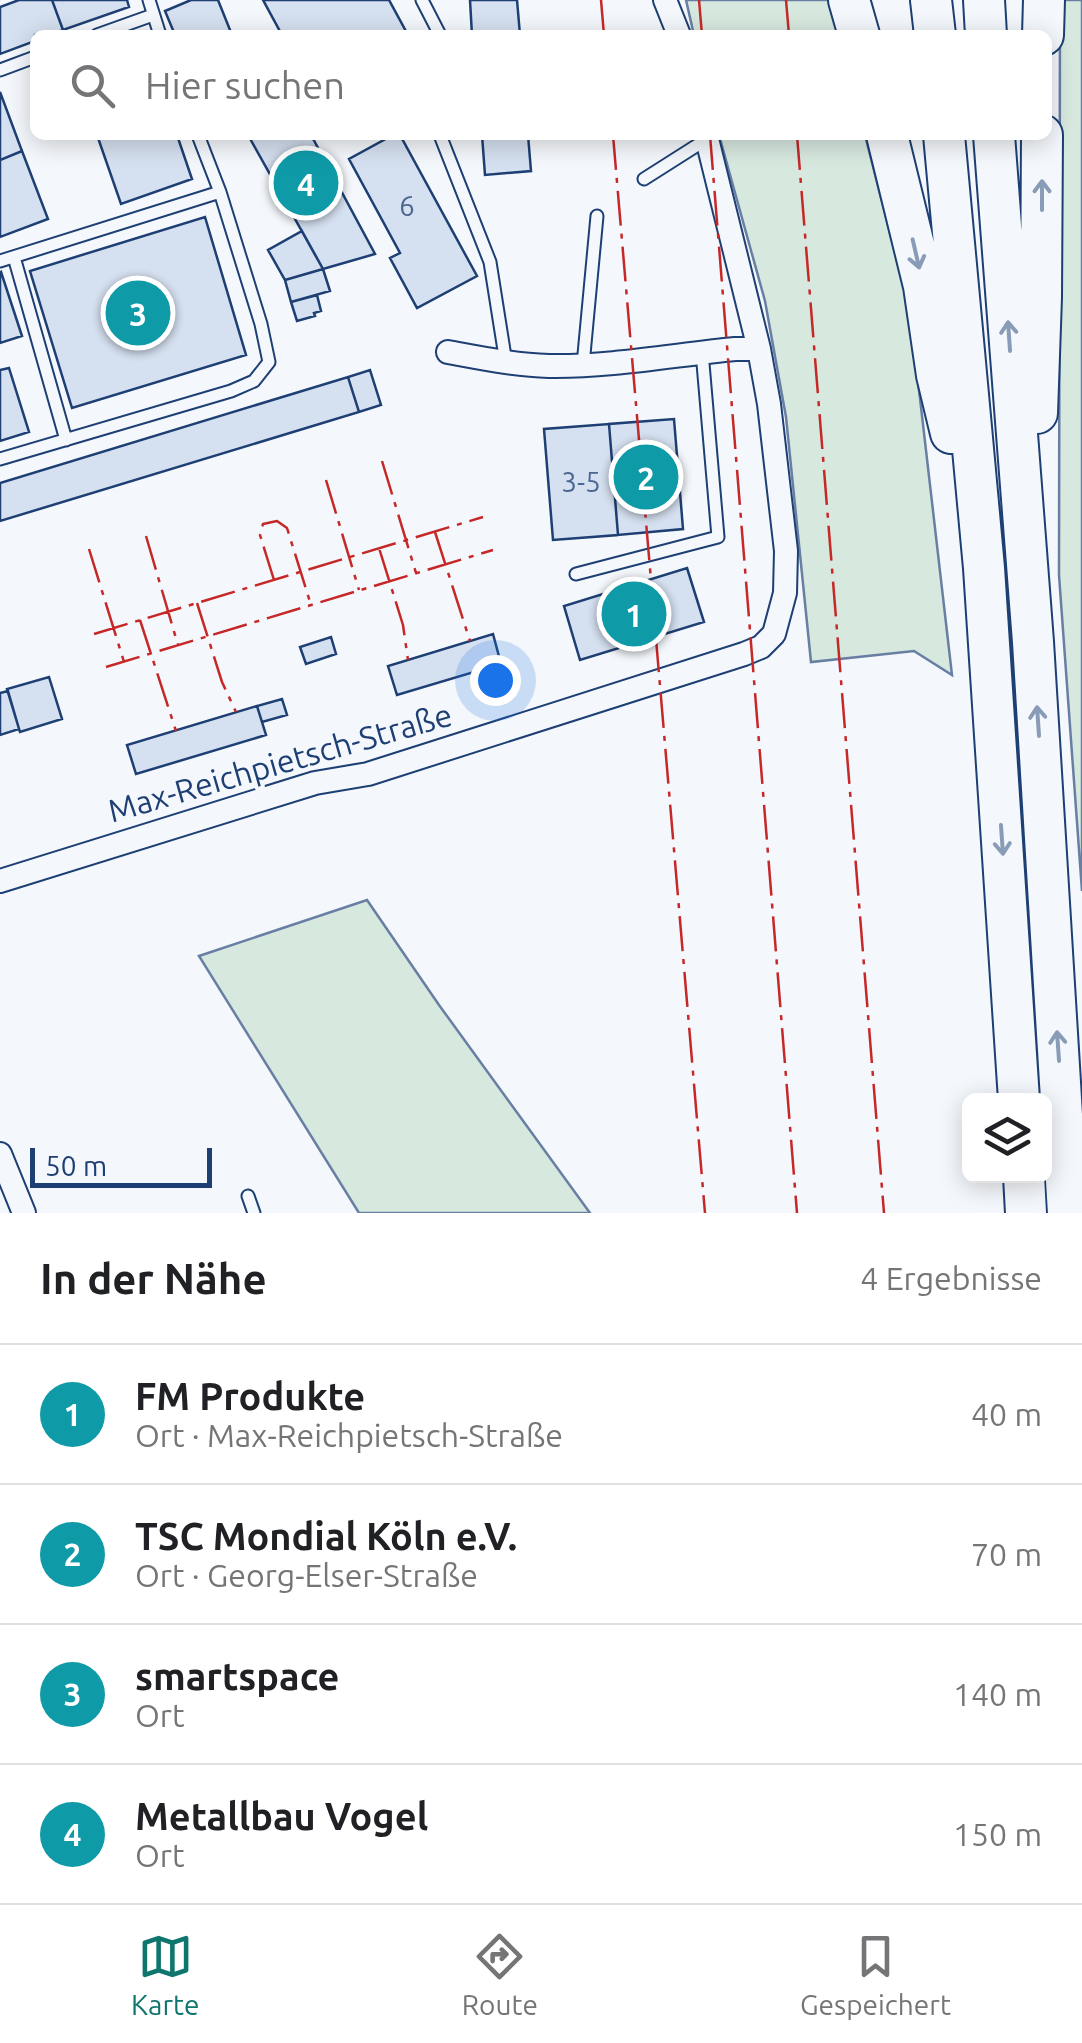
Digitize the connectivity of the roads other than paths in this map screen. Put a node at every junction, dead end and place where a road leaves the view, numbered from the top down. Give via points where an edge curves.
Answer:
1 (149, 0) edge
2 (422, 0) edge
3 (665, 0) edge
4 (849, 0) edge
5 (932, 0) edge
6 (984, 0) edge
7 (1044, 0) edge
8 (153, 15) junction
9 (111, 30) edge
10 (158, 30) edge
11 (437, 30) edge
12 (677, 30) edge
13 (858, 30) edge
14 (935, 30) edge
15 (986, 30) edge
16 (1044, 30) edge
17 (30, 60) edge
18 (0, 70) edge
19 (200, 140) edge
20 (442, 140) edge
21 (702, 140) edge
22 (707, 140) edge
23 (888, 140) edge
24 (944, 140) edge
25 (994, 140) edge
26 (1042, 140) edge
27 (644, 179) dead end
28 (220, 192) junction
29 (597, 216) dead end
30 (14, 257) junction
31 (0, 262) edge
32 (759, 350) junction
33 (448, 352) dead end
34 (702, 352) junction
35 (506, 363) junction
36 (583, 365) junction
37 (66, 440) junction
38 (0, 459) edge
39 (984, 568) junction
40 (576, 574) dead end
41 (1032, 642) junction
42 (0, 881) edge
43 (1019, 1093) edge
44 (0, 1154) edge
45 (1024, 1183) edge
46 (248, 1196) dead end
47 (24, 1213) edge
48 (254, 1213) edge
49 (1026, 1213) edge
50 (1068, 1213) edge

1 - 8 lane
2 - 11 lane
3 - 12 street
4 - 13 highway
5 - 14 highway
6 - 15 highway
7 - 16 highway
8 - 9 lane
8 - 10 lane
17 - 18 lane
19 - 28 lane
20 - 35 lane via 490,262
21 - 27 lane
22 - 32 street, Max-Reichpietsch-Straße
23 -> 39 highway
24 - 39 highway
41 -> 25 highway
41 -> 26 highway
28 - 30 lane
28 - 37 lane via 269,362 254,380 230,391
29 - 36 lane
30 - 31 lane
30 - 37 lane
32 - 34 street
32 - 42 street, Max-Reichpietsch-Straße via 786,551 780,613 774,634 761,647 368,774 316,783
33 - 35 street
34 - 36 street
34 - 40 lane via 718,538
35 - 36 street
37 - 38 lane
39 -> 43 highway
50 -> 41 highway
44 - 47 street
45 - 49 highway
46 - 48 lane

